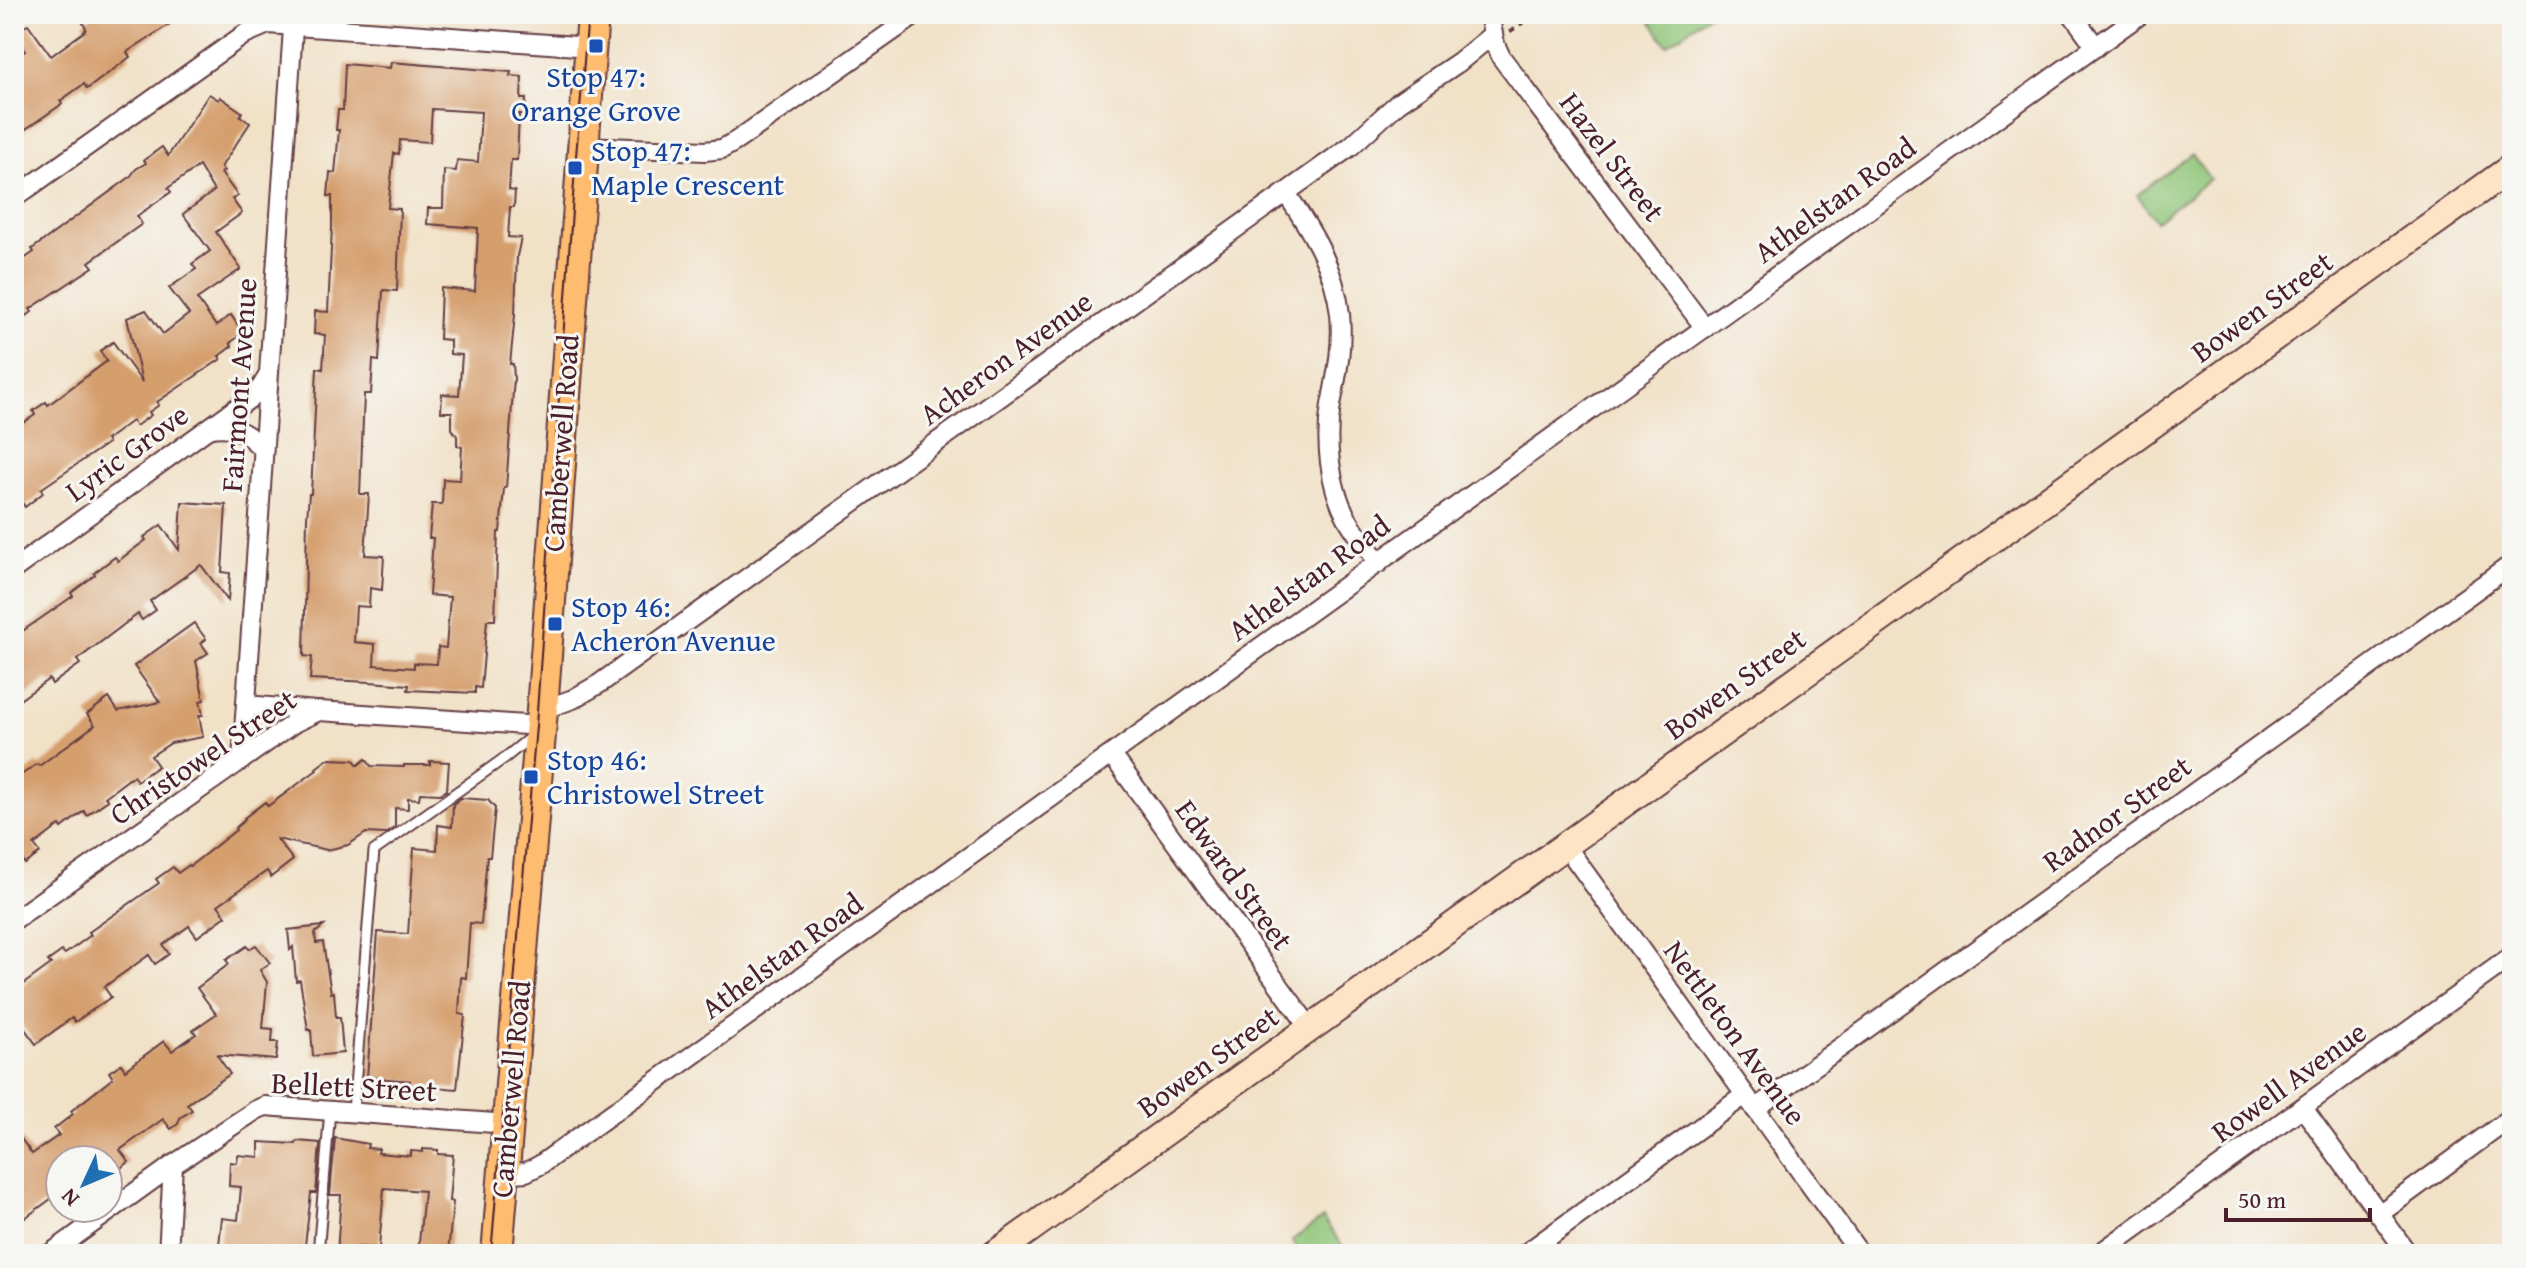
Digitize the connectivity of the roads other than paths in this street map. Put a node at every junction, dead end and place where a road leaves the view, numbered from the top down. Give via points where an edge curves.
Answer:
1 (593, 14) edge
2 (917, 14) edge
3 (1489, 14) edge
4 (2072, 14) edge
5 (2141, 14) edge
6 (294, 20) edge
7 (1493, 40) junction
8 (591, 47) junction
9 (2096, 47) junction
10 (583, 146) junction
11 (2512, 167) edge
12 (1286, 193) junction
13 (14, 198) edge
14 (1705, 328) junction
15 (268, 376) junction
16 (206, 430) junction
17 (263, 450) junction
18 (1379, 563) junction
19 (2512, 564) edge
20 (14, 569) edge
21 (246, 705) junction
22 (319, 711) junction
23 (541, 722) junction
24 (1112, 755) junction
25 (242, 760) junction
26 (1565, 845) junction
27 (14, 920) edge
28 (2512, 956) edge
29 (1310, 1028) junction
30 (1750, 1102) junction
31 (2303, 1108) junction
32 (330, 1110) junction
33 (353, 1111) junction
34 (2512, 1117) edge
35 (508, 1124) junction
36 (173, 1165) junction
37 (504, 1174) junction
38 (2379, 1214) junction
39 (50, 1254) edge
40 (168, 1254) edge
41 (318, 1254) edge
42 (497, 1254) edge
43 (995, 1254) edge
44 (1525, 1254) edge
45 (1860, 1254) edge
46 (2099, 1254) edge
47 (2408, 1254) edge

1 - 8 main road, Camberwell Road
2 - 10 street via 722,149
3 - 7 street, Hazel Street
4 - 9 street
5 - 9 street, Athelstan Road
6 - 8 street
6 - 13 street via 245,34
6 - 15 street, Fairmont Avenue
7 - 12 street, Acheron Avenue via 1398,103 1351,146
7 - 14 street, Hazel Street
8 - 10 main road, Camberwell Road
9 - 14 street, Athelstan Road
10 - 23 main road, Camberwell Road
11 - 26 street, Bowen Street
12 - 18 street via 1322,252 1339,313 1340,360 1329,425 1334,483 1346,516
12 - 23 street, Acheron Avenue
14 - 18 street, Athelstan Road
15 - 16 street, Lyric Grove via 256,393
15 - 17 street, Fairmont Avenue
16 - 17 street via 237,430
16 - 20 street, Lyric Grove
17 - 21 street, Fairmont Avenue
18 - 24 street, Athelstan Road
19 - 30 street, Radnor Street
21 - 22 street
21 - 25 street, Fairmont Avenue
22 - 23 street, Christowel Street
22 - 25 street, Christowel Street via 300,718
23 - 33 lane via 506,757 374,851
23 - 35 main road, Camberwell Road
24 - 29 street, Edward Street
24 - 37 street, Athelstan Road via 540,1165
25 - 27 street, Christowel Street
26 - 29 street, Bowen Street
26 - 30 street, Nettleton Avenue
28 - 31 street, Rowell Avenue
29 - 43 street, Bowen Street
30 - 44 street, Radnor Street
30 - 45 street, Nettleton Avenue
31 - 38 street
31 - 46 street, Rowell Avenue
32 - 33 street, Bellett Street
32 - 36 street, Bellett Street via 261,1107
32 - 41 lane
33 - 35 street, Bellett Street
34 - 38 street
35 - 37 main road, Camberwell Road
36 - 39 street, Bellett Street
36 - 40 street
37 - 42 main road, Camberwell Road
38 - 47 street

